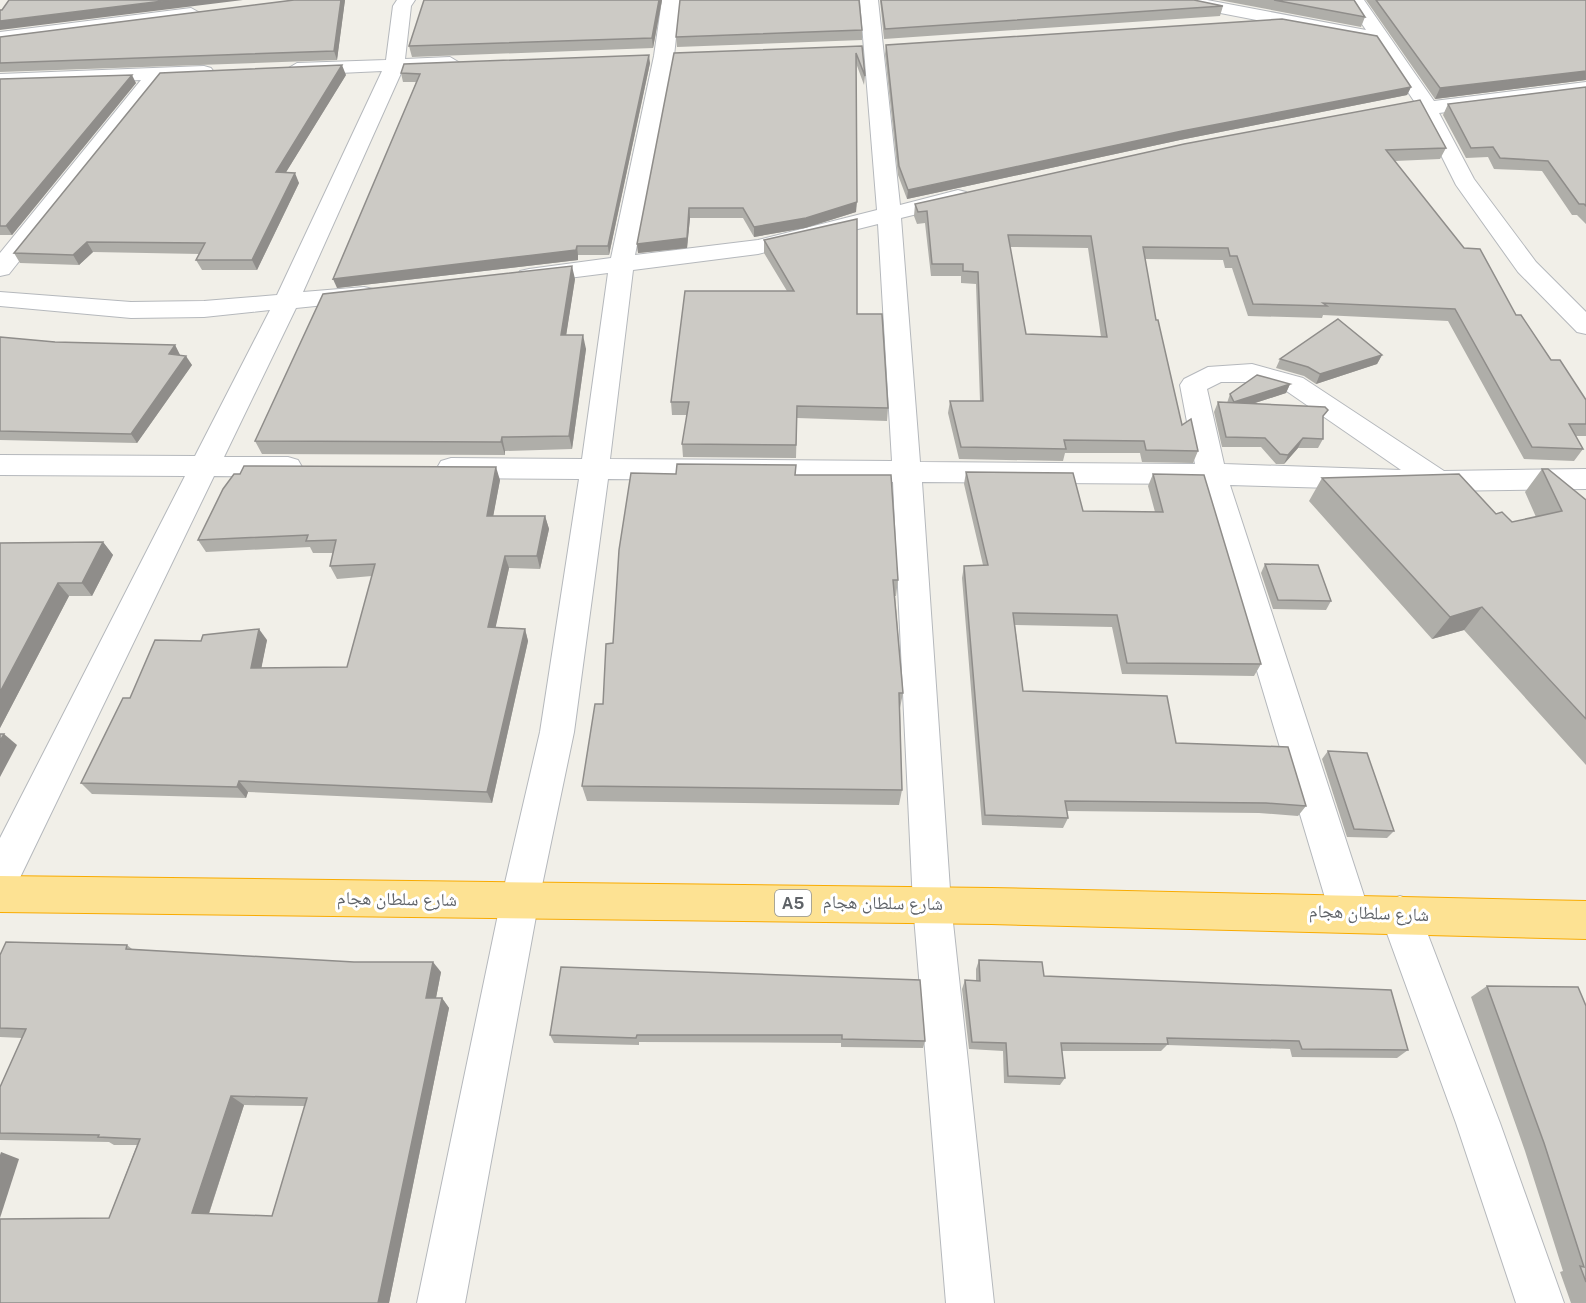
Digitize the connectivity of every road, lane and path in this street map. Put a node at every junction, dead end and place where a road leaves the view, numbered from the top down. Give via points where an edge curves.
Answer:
1 (406, 0) edge
2 (671, 0) edge
3 (869, 0) edge
4 (1179, 0) edge
5 (1355, 0) edge
6 (209, 11) edge
7 (1281, 19) junction
8 (1209, 24) edge
9 (0, 38) edge
10 (1383, 39) junction
11 (467, 63) edge
12 (395, 65) junction
13 (276, 69) edge
14 (229, 71) edge
15 (158, 74) junction
16 (0, 80) edge
17 (1586, 88) edge
18 (1425, 104) junction
19 (1401, 105) edge
20 (982, 192) edge
21 (889, 212) junction
22 (621, 266) junction
23 (0, 270) edge
24 (502, 279) edge
25 (384, 291) edge
26 (0, 299) edge
27 (286, 303) junction
28 (1586, 326) edge
29 (0, 465) edge
30 (203, 466) junction
31 (310, 467) edge
32 (428, 468) edge
33 (594, 469) junction
34 (906, 471) junction
35 (1212, 474) junction
36 (1586, 479) edge
37 (1438, 481) junction
38 (0, 877) edge
39 (0, 894) edge
40 (520, 900) junction
41 (932, 904) junction
42 (1349, 911) junction
43 (1400, 914) junction
44 (1586, 920) edge
45 (441, 1303) edge
46 (970, 1303) edge
47 (1540, 1303) edge

1 - 12 street
2 - 22 street via 664,56
3 - 21 street
4 - 7 street
5 - 10 street
6 - 9 street
7 - 8 street
7 - 10 street
10 - 18 street
11 - 12 street
12 - 13 street
12 - 27 street
14 - 15 street
15 - 16 street
15 - 23 street
17 - 18 street
18 - 19 street
18 - 28 street via 1464,180 1527,267
20 - 21 street
21 - 22 street via 758,247
21 - 34 street
22 - 24 street
22 - 33 street
25 - 27 street
26 - 27 street via 131,310
27 - 30 street
29 - 30 street
30 - 31 street
30 - 38 street
32 - 33 street
33 - 34 street
33 - 40 street via 557,732
34 - 35 street
34 - 41 street
35 - 37 street
35 - 37 street via 1193,385 1217,373 1252,373 1294,384
35 - 42 street
36 - 37 street
39 - 40 highway, شارع سلطان هجام / A5
40 - 41 highway, شارع سلطان هجام / A5
40 - 45 street
41 - 42 highway, شارع سلطان هجام / A5
41 - 46 street
42 - 43 highway, شارع سلطان هجام / A5
43 - 44 highway, شارع سلطان هجام / A5
43 - 47 street

